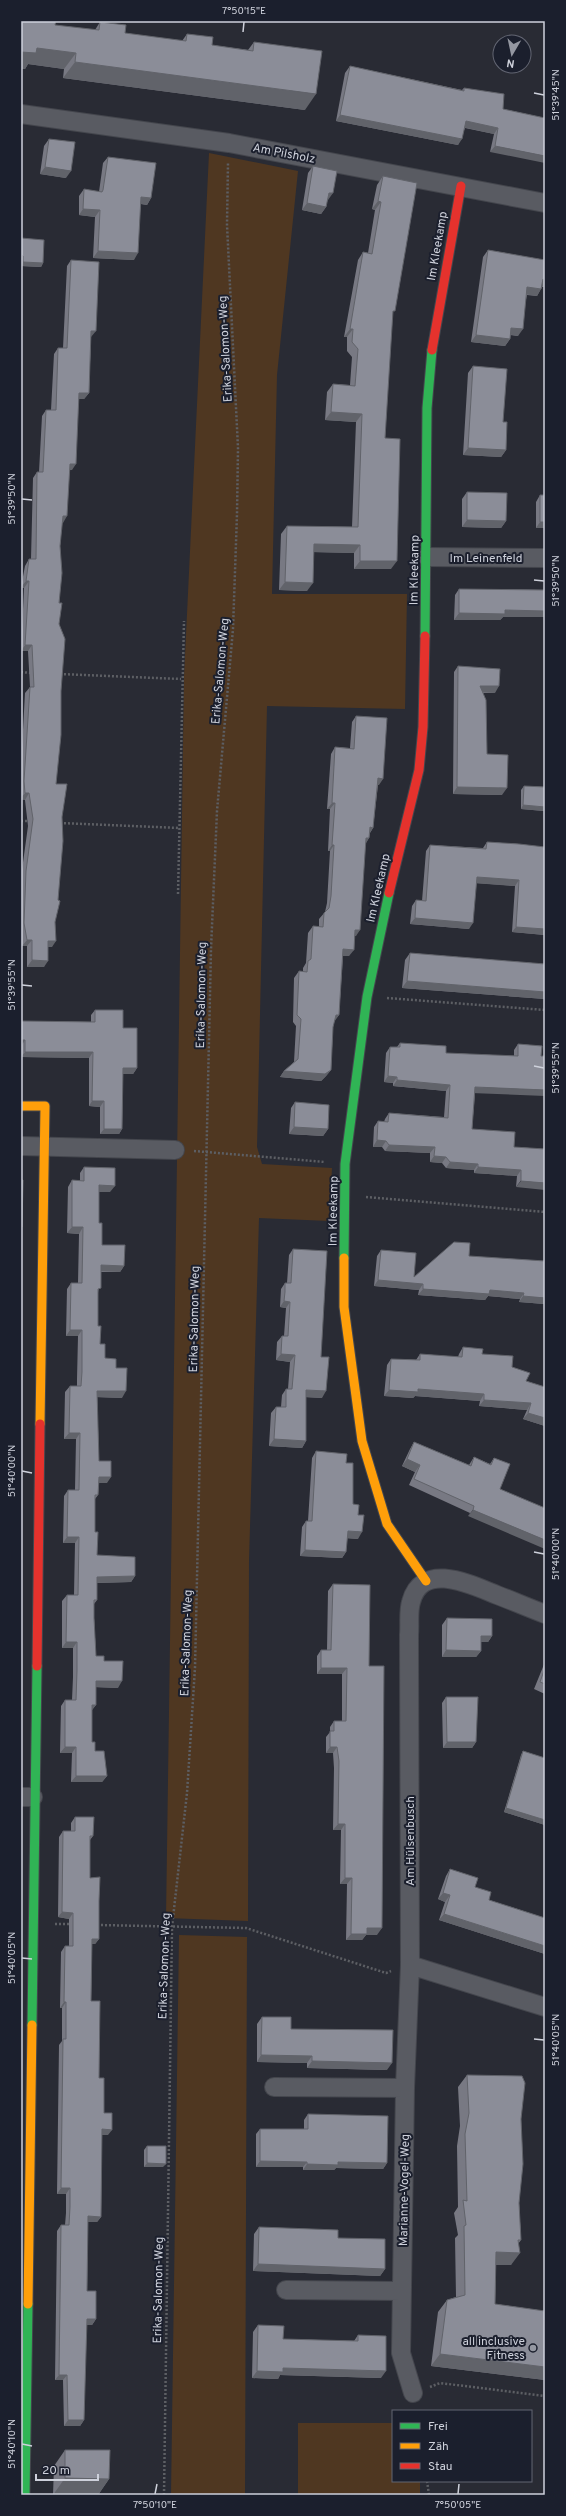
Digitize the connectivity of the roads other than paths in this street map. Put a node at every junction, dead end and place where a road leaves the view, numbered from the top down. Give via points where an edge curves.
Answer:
1 (21, 114) edge
2 (461, 186) junction
3 (545, 203) edge
4 (427, 557) junction
5 (545, 558) edge
6 (21, 1106) edge
7 (21, 1146) edge
8 (43, 1146) junction
9 (175, 1150) road end
10 (426, 1581) junction
11 (545, 1614) edge
12 (27, 1797) edge
13 (410, 1965) junction
14 (545, 2008) edge
15 (274, 2087) dead end
16 (405, 2088) junction
17 (286, 2290) dead end
18 (402, 2291) junction
19 (24, 2352) edge
20 (413, 2393) road end
21 (24, 2495) edge

1 - 2 street, Am Pilsholz via 228,143
2 - 3 street, Am Pilsholz
2 - 4 street, Im Kleekamp via 434,338 426,408
4 - 5 street, Im Leinenfeld
4 - 10 street, Im Kleekamp via 423,727 419,770 367,997 345,1164 344,1197 344,1307 362,1441 387,1524
6 - 8 street via 45,1106
7 - 8 street
8 - 9 street
8 - 12 street
10 - 11 street via 456,1578
10 - 13 street, Am Hülsenbusch via 416,1590 411,1602 409,1635
12 - 19 street via 32,1924
13 - 14 street
13 - 16 street, Marianne-Vogel-Weg
15 - 16 street
16 - 18 street, Marianne-Vogel-Weg
17 - 18 street
18 - 20 street, Marianne-Vogel-Weg via 401,2353
19 - 21 street

